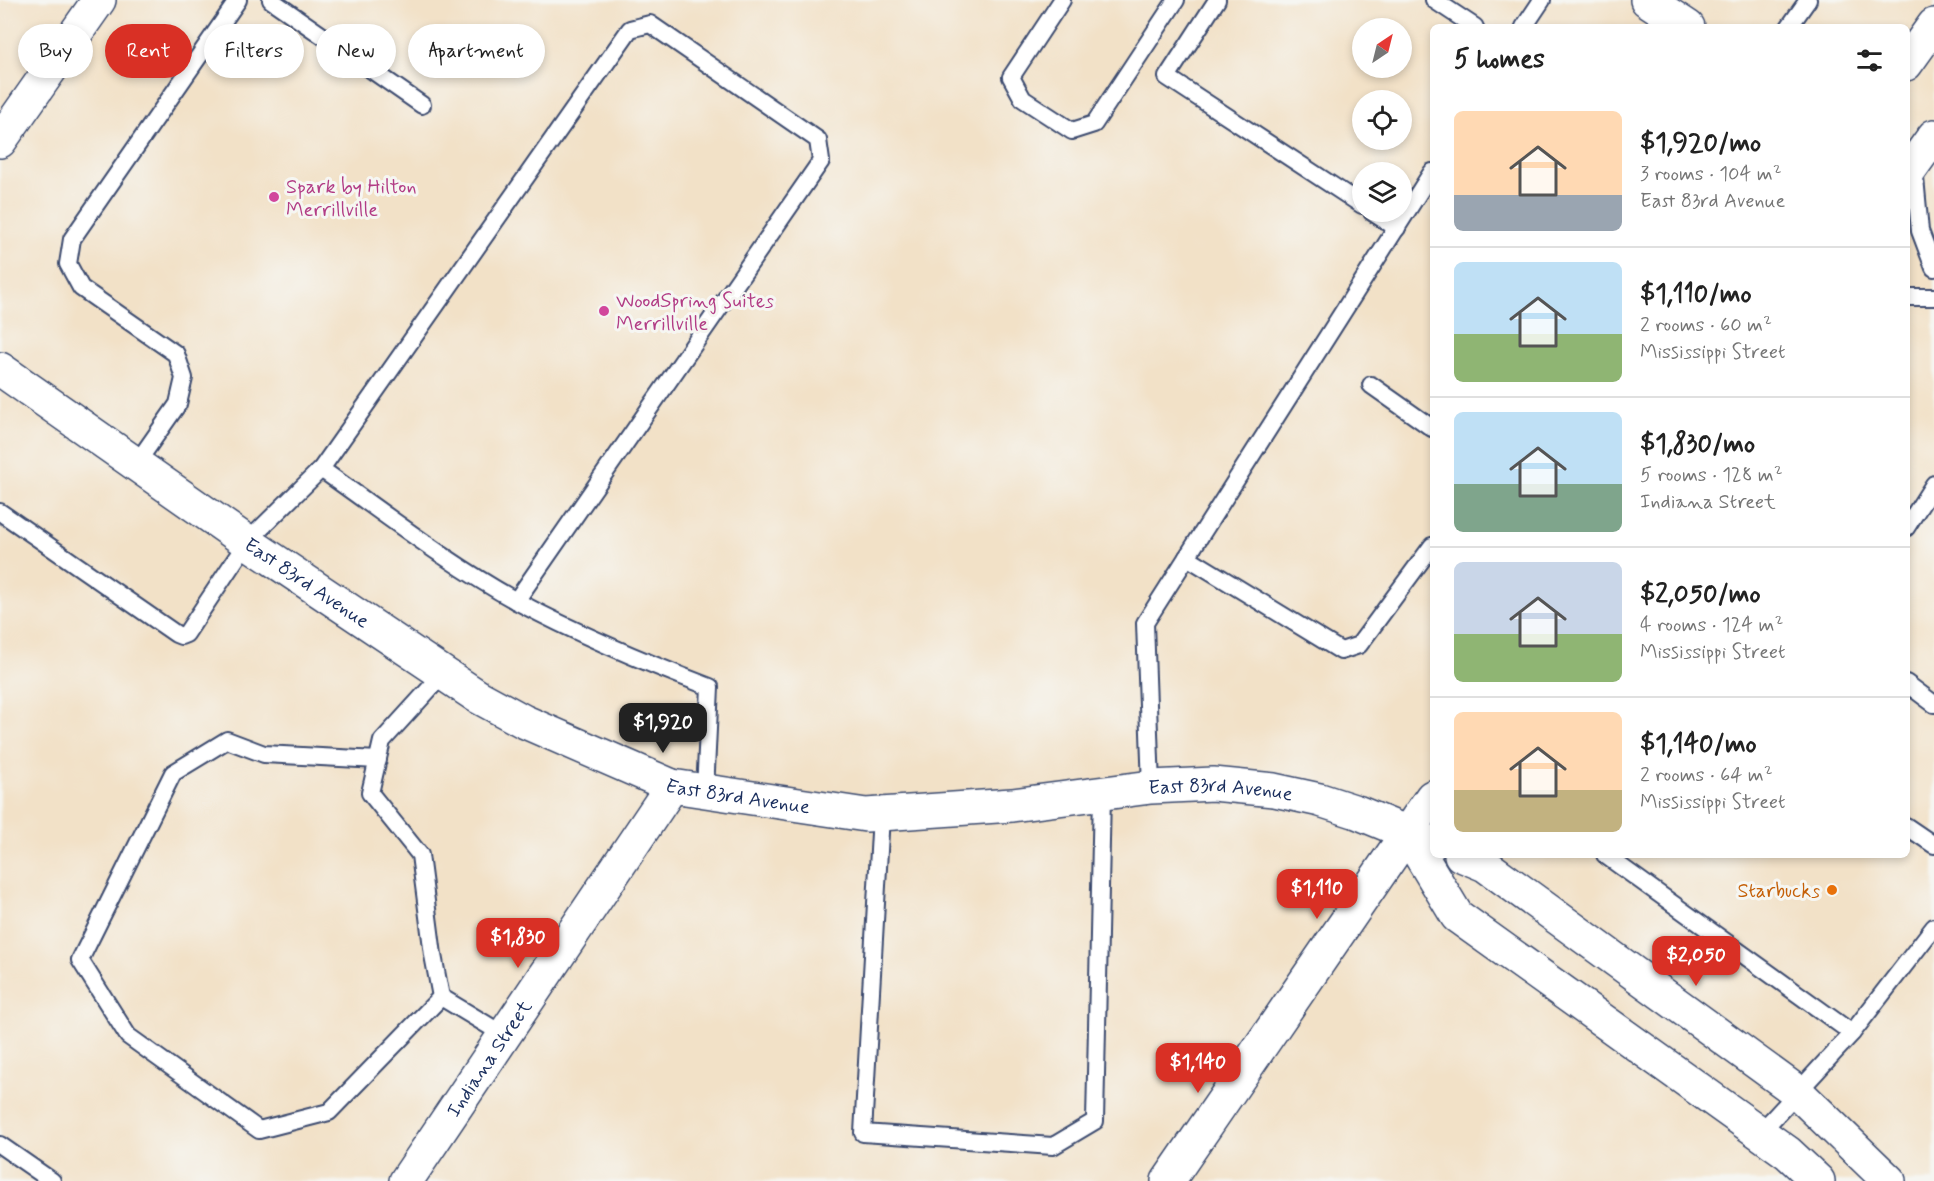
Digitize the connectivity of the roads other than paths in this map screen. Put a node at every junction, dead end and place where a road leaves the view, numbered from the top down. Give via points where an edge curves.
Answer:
1 (99, 0) edge
2 (238, 0) edge
3 (271, 0) edge
4 (1062, 0) edge
5 (1176, 0) edge
6 (1217, 0) edge
7 (1434, 0) edge
8 (1542, 0) edge
9 (1647, 0) edge
10 (1808, 0) edge
11 (1470, 24) edge
12 (1526, 24) edge
13 (1683, 24) edge
14 (1791, 24) edge
15 (1934, 25) edge
16 (1910, 58) edge
17 (422, 105) dead end
18 (1934, 136) edge
19 (0, 141) edge
20 (1910, 170) edge
21 (1430, 175) edge
22 (1352, 198) edge
23 (1388, 222) edge
24 (1397, 228) junction
25 (1934, 268) edge
26 (1910, 297) edge
27 (1934, 297) edge
28 (0, 369) edge
29 (1371, 385) dead end
30 (1430, 427) edge
31 (136, 464) junction
32 (321, 469) junction
33 (1934, 484) edge
34 (0, 512) edge
35 (1910, 522) edge
36 (247, 542) junction
37 (1430, 549) edge
38 (1187, 557) junction
39 (516, 601) junction
40 (443, 674) junction
41 (1910, 686) edge
42 (1934, 704) edge
43 (378, 760) junction
44 (672, 786) junction
45 (1151, 787) junction
46 (705, 791) junction
47 (1102, 794) junction
48 (1430, 804) edge
49 (881, 814) junction
50 (1910, 829) edge
51 (1420, 838) edge
52 (1934, 845) edge
53 (1468, 858) edge
54 (1609, 858) edge
55 (1934, 927) edge
56 (441, 997) junction
57 (1852, 1033) junction
58 (504, 1035) junction
59 (1796, 1091) junction
60 (1760, 1133) junction
61 (0, 1145) edge
62 (52, 1181) edge
63 (406, 1181) edge
64 (1168, 1181) edge
65 (1818, 1181) edge
66 (1889, 1181) edge

1 - 19 street
2 - 31 lane via 72,239 68,264 81,288 176,354 184,378 178,404
3 - 17 lane
4 - 5 lane via 1011,77 1023,99 1072,131 1094,124
6 - 22 lane via 1167,77
7 - 11 lane
8 - 12 lane
9 - 13 street
10 - 14 lane
15 - 16 street
18 - 20 street
20 - 25 lane via 1920,231
21 - 24 lane
23 - 24 lane
24 - 38 lane
26 - 27 lane
28 - 31 street, East 83rd Avenue
29 - 30 lane
31 - 36 street, East 83rd Avenue
32 - 36 lane
32 - 39 lane
32 - 39 lane via 630,29 650,24 818,140 821,161
33 - 35 lane
34 - 36 lane via 181,636
36 - 40 street, East 83rd Avenue
37 - 38 lane via 1359,645 1341,651
38 - 45 lane via 1145,623
39 - 46 lane via 611,649 710,687
40 - 43 lane via 382,741
40 - 44 street, East 83rd Avenue via 523,721
41 - 42 lane
43 - 56 lane via 370,793 420,855
43 - 56 lane via 264,754 227,740 173,773 80,960 128,1036 259,1130 329,1112
44 - 46 street, East 83rd Avenue
44 - 58 street, Indiana Street
45 - 47 street, East 83rd Avenue
45 - 51 street, East 83rd Avenue via 1212,784 1274,790 1348,809
46 - 49 street, East 83rd Avenue
47 - 49 street, East 83rd Avenue
47 - 49 lane via 1095,1120 1053,1146 863,1133
48 - 51 street
50 - 52 lane
51 - 60 street via 1457,916
51 - 64 street
53 - 59 street via 1485,865
54 - 57 lane
55 - 57 lane
56 - 58 lane
57 - 59 lane
58 - 63 street, Indiana Street
59 - 60 lane
59 - 66 street
60 - 65 street
61 - 62 lane

